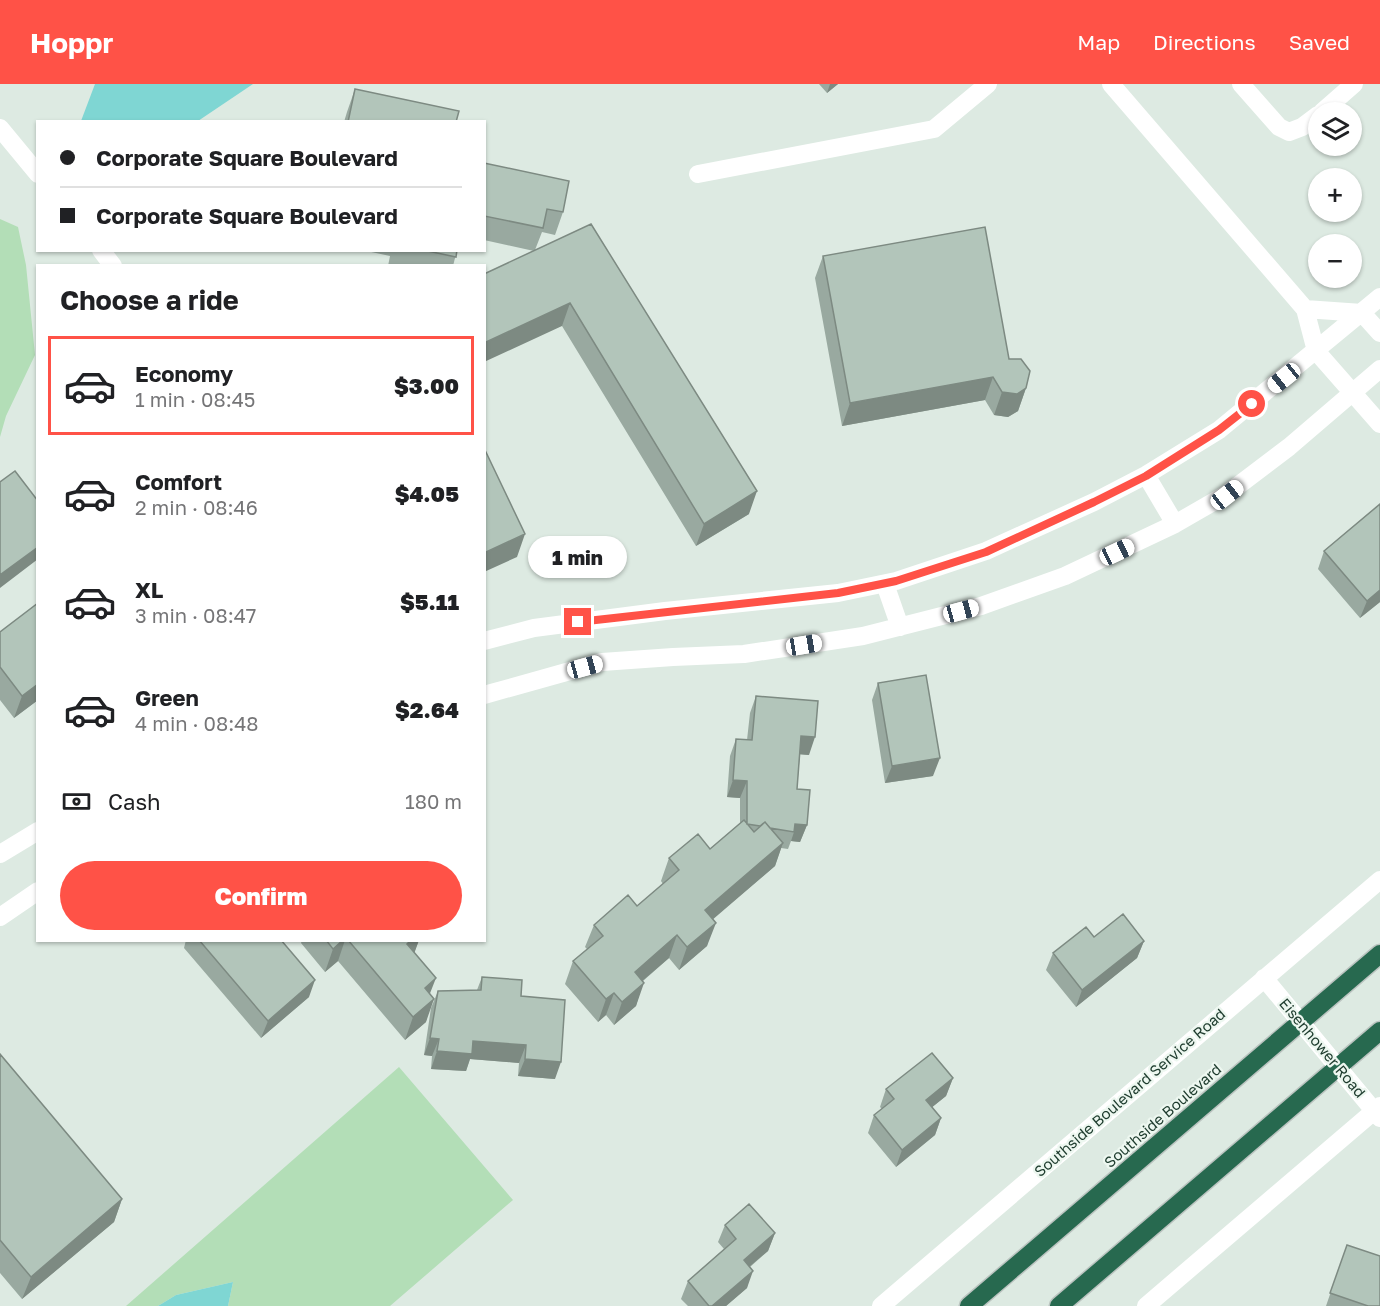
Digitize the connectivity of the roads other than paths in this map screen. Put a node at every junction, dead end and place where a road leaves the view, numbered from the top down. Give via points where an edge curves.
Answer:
1 (988, 84) edge
2 (1111, 84) edge
3 (1241, 84) edge
4 (1354, 84) edge
5 (1334, 102) edge
6 (1308, 123) edge
7 (0, 128) edge
8 (36, 172) edge
9 (698, 174) dead end
10 (1380, 297) edge
11 (1305, 309) junction
12 (1362, 313) junction
13 (1380, 333) edge
14 (1316, 351) junction
15 (1380, 369) edge
16 (1353, 393) junction
17 (1380, 424) edge
18 (1146, 476) junction
19 (1175, 524) junction
20 (885, 584) junction
21 (900, 627) junction
22 (486, 640) edge
23 (486, 694) edge
24 (36, 832) edge
25 (0, 854) edge
26 (1380, 880) edge
27 (36, 892) edge
28 (3, 907) edge
29 (1380, 954) edge
30 (1264, 978) junction
31 (1300, 1022) junction
32 (1380, 1031) edge
33 (1338, 1067) junction
34 (1378, 1112) edge
35 (881, 1306) edge
36 (969, 1306) edge
37 (1059, 1306) edge
38 (1146, 1306) edge

1 - 9 street via 934,129
2 - 11 street
3 - 6 street via 1279,127 1289,132
4 - 5 street
7 - 8 street
10 - 12 street
11 - 12 street
11 - 14 street
12 - 13 street
12 - 14 street
14 - 16 street
14 - 18 street via 1219,430
15 - 16 street
16 - 17 street
16 - 19 street via 1227,495
18 - 19 street
18 - 20 street via 986,552
19 - 21 street via 1065,576 981,606
20 - 21 street
20 - 22 street via 838,593 534,628
21 - 23 street via 744,654 602,663
24 - 25 street
26 - 30 street, Southside Boulevard Service Road
27 - 28 street
29 - 31 highway, Southside Boulevard
30 - 31 street, Eisenhower Road
30 - 35 street, Southside Boulevard Service Road
31 - 33 street, Eisenhower Road
31 - 36 highway, Southside Boulevard
32 - 33 highway
33 - 34 street, Eisenhower Road
33 - 37 highway
34 - 38 street

